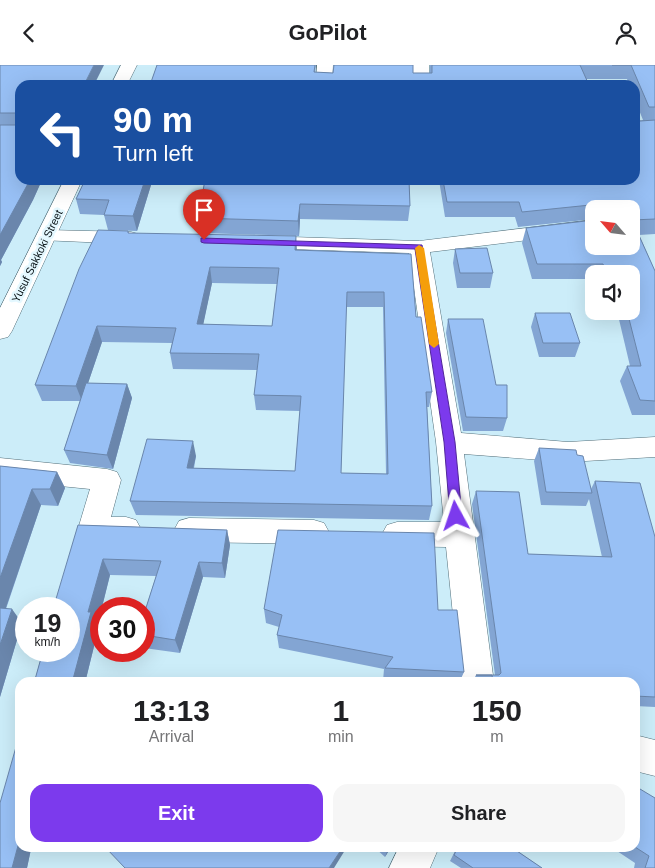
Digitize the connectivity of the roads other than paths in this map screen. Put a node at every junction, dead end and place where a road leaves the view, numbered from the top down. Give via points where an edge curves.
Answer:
1 (129, 65) edge
2 (325, 65) edge
3 (420, 65) edge
4 (122, 80) edge
5 (324, 80) edge
6 (421, 80) edge
7 (72, 185) edge
8 (585, 227) edge
9 (47, 235) junction
10 (155, 239) edge
11 (243, 241) edge
12 (419, 247) junction
13 (0, 331) edge
14 (449, 442) junction
15 (655, 447) edge
16 (0, 469) edge
17 (340, 533) edge
18 (369, 533) edge
19 (458, 535) junction
20 (476, 677) edge
21 (640, 754) edge
22 (655, 758) edge
23 (417, 852) edge
24 (409, 868) edge

1 - 4 street
2 - 5 street
3 - 6 street
7 - 9 street, Yusuf Sakkoki Street
8 - 12 street
9 - 10 street
9 - 13 street, Yusuf Sakkoki Street
11 - 12 street
12 - 14 street
14 - 15 street via 568,453
14 - 19 street
16 - 17 street via 107,480 93,529
18 - 19 street
19 - 20 street
21 - 22 street
23 - 24 street

